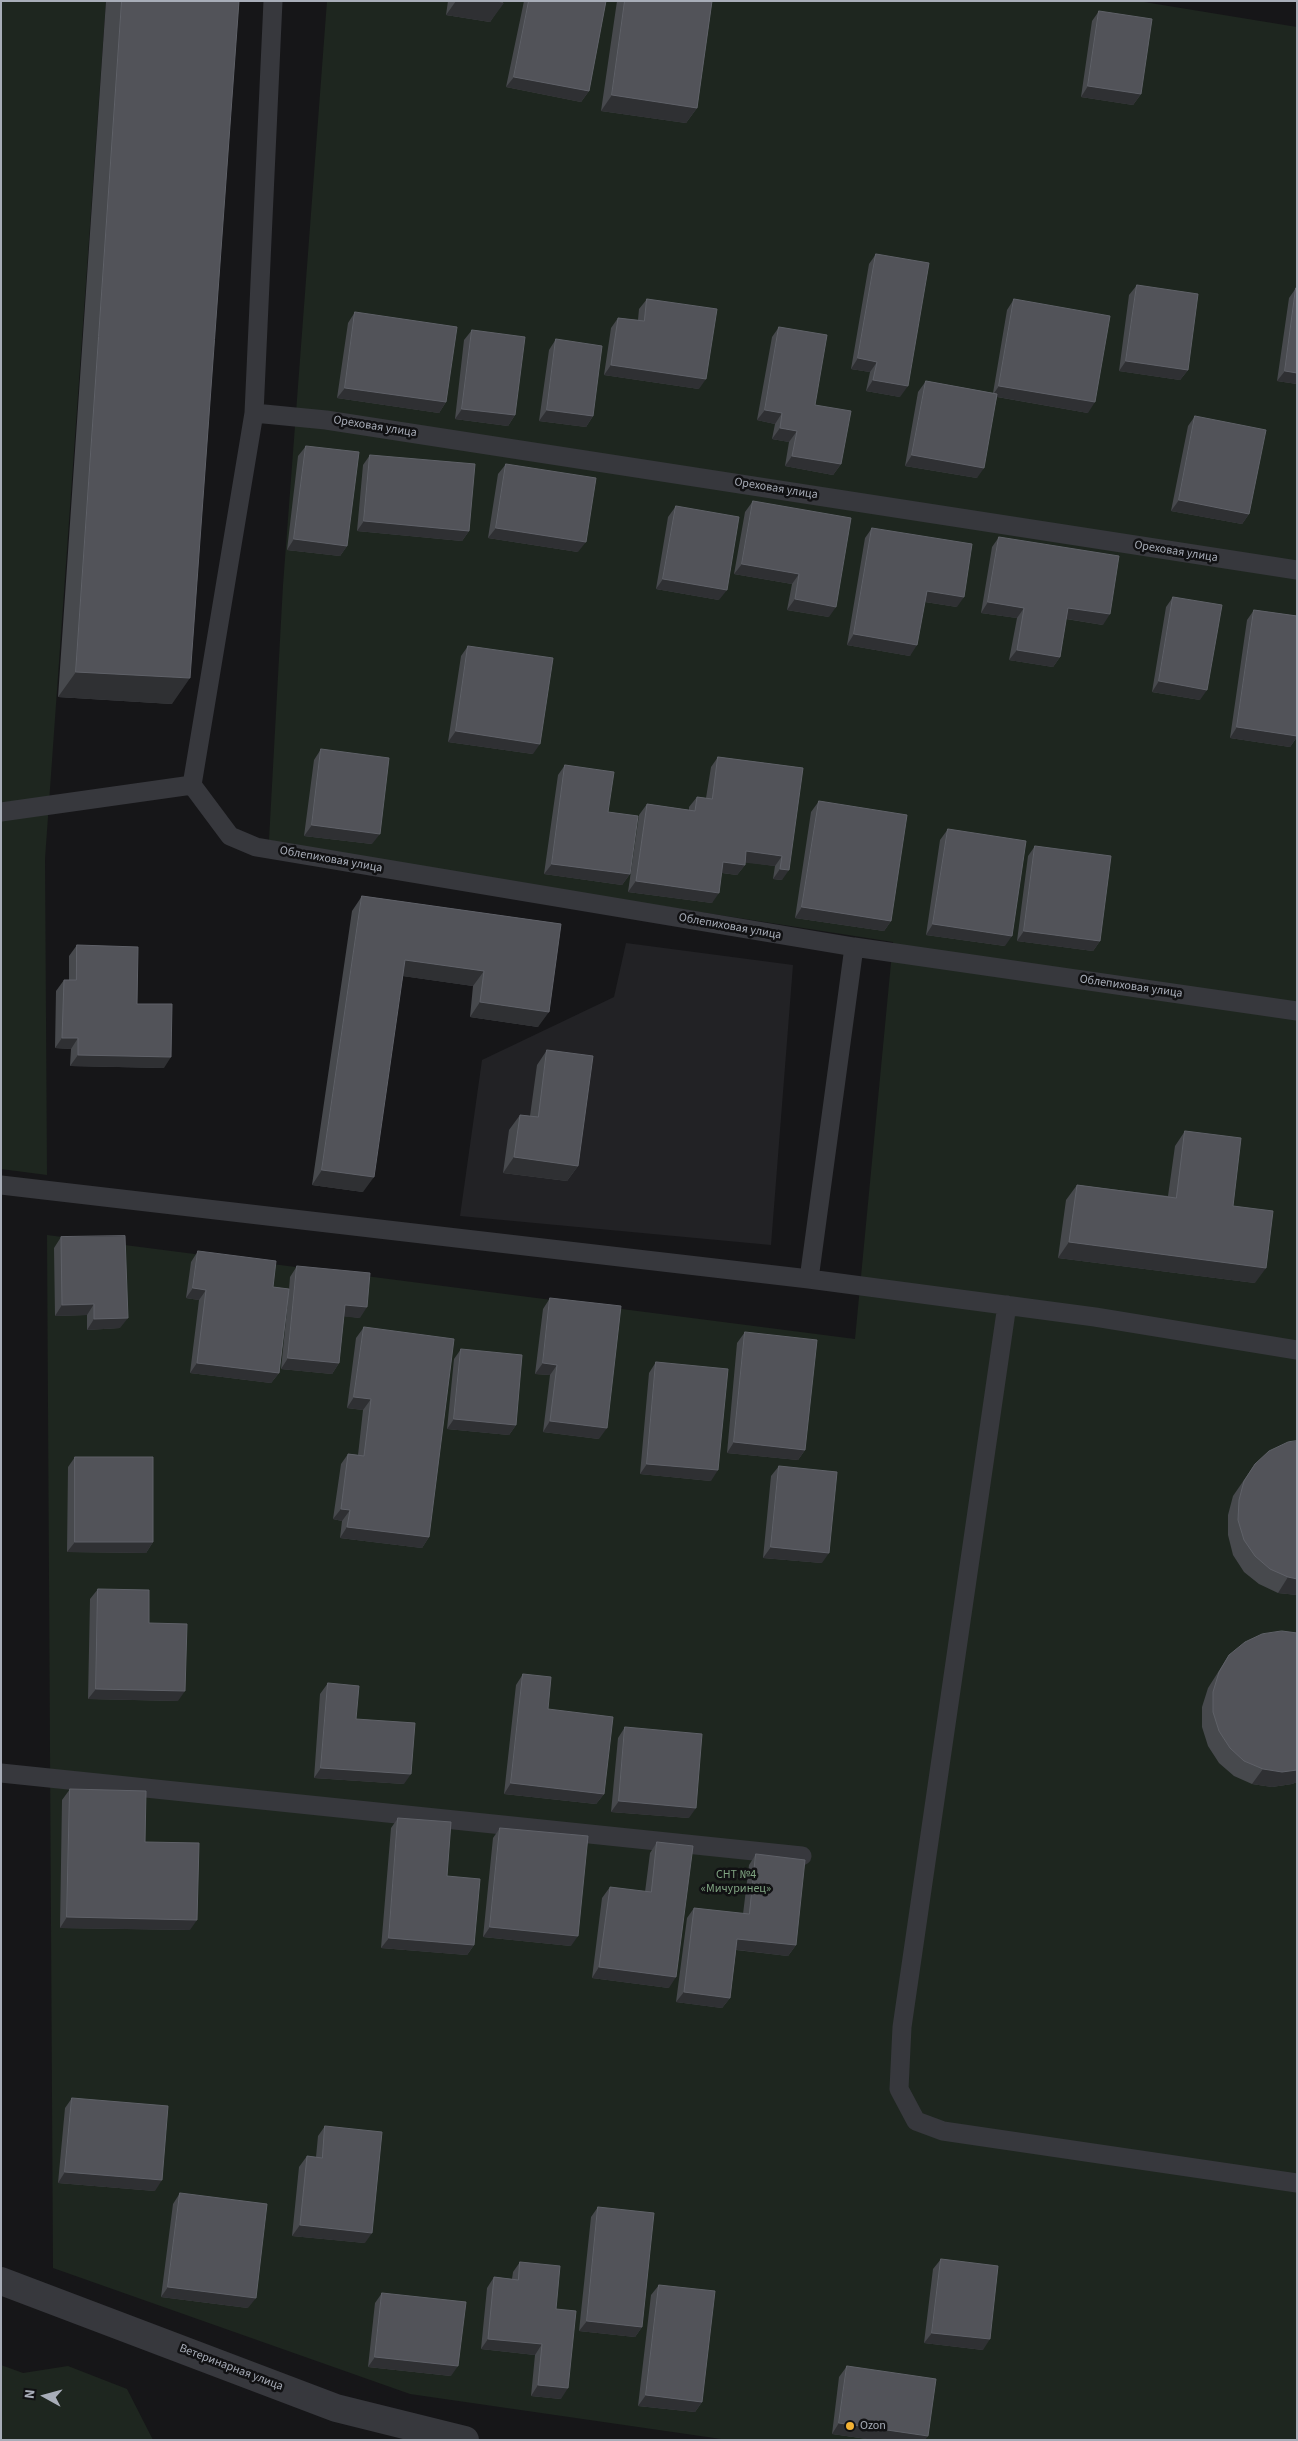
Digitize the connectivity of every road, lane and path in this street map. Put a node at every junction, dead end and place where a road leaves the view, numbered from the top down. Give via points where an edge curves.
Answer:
1 (273, 1) edge
2 (254, 413) junction
3 (1297, 570) edge
4 (192, 785) junction
5 (1, 812) edge
6 (854, 947) junction
7 (1297, 1011) edge
8 (1, 1185) edge
9 (809, 1279) junction
10 (1008, 1305) junction
11 (1297, 1350) edge
12 (1, 1773) edge
13 (802, 1856) dead end
14 (1297, 2183) edge
15 (1, 2281) edge
16 (465, 2440) edge

1 - 2 lane
2 - 3 lane, Ореховая улица via 326,420
2 - 4 lane
4 - 5 lane
4 - 6 lane, Облепиховая улица via 230,836 256,847
6 - 7 lane, Облепиховая улица
6 - 9 lane
8 - 9 lane
9 - 10 lane
10 - 11 lane
10 - 14 lane via 902,2027 899,2089 916,2121 943,2131
12 - 13 lane
15 - 16 street, Ветеринарная улица via 336,2408

